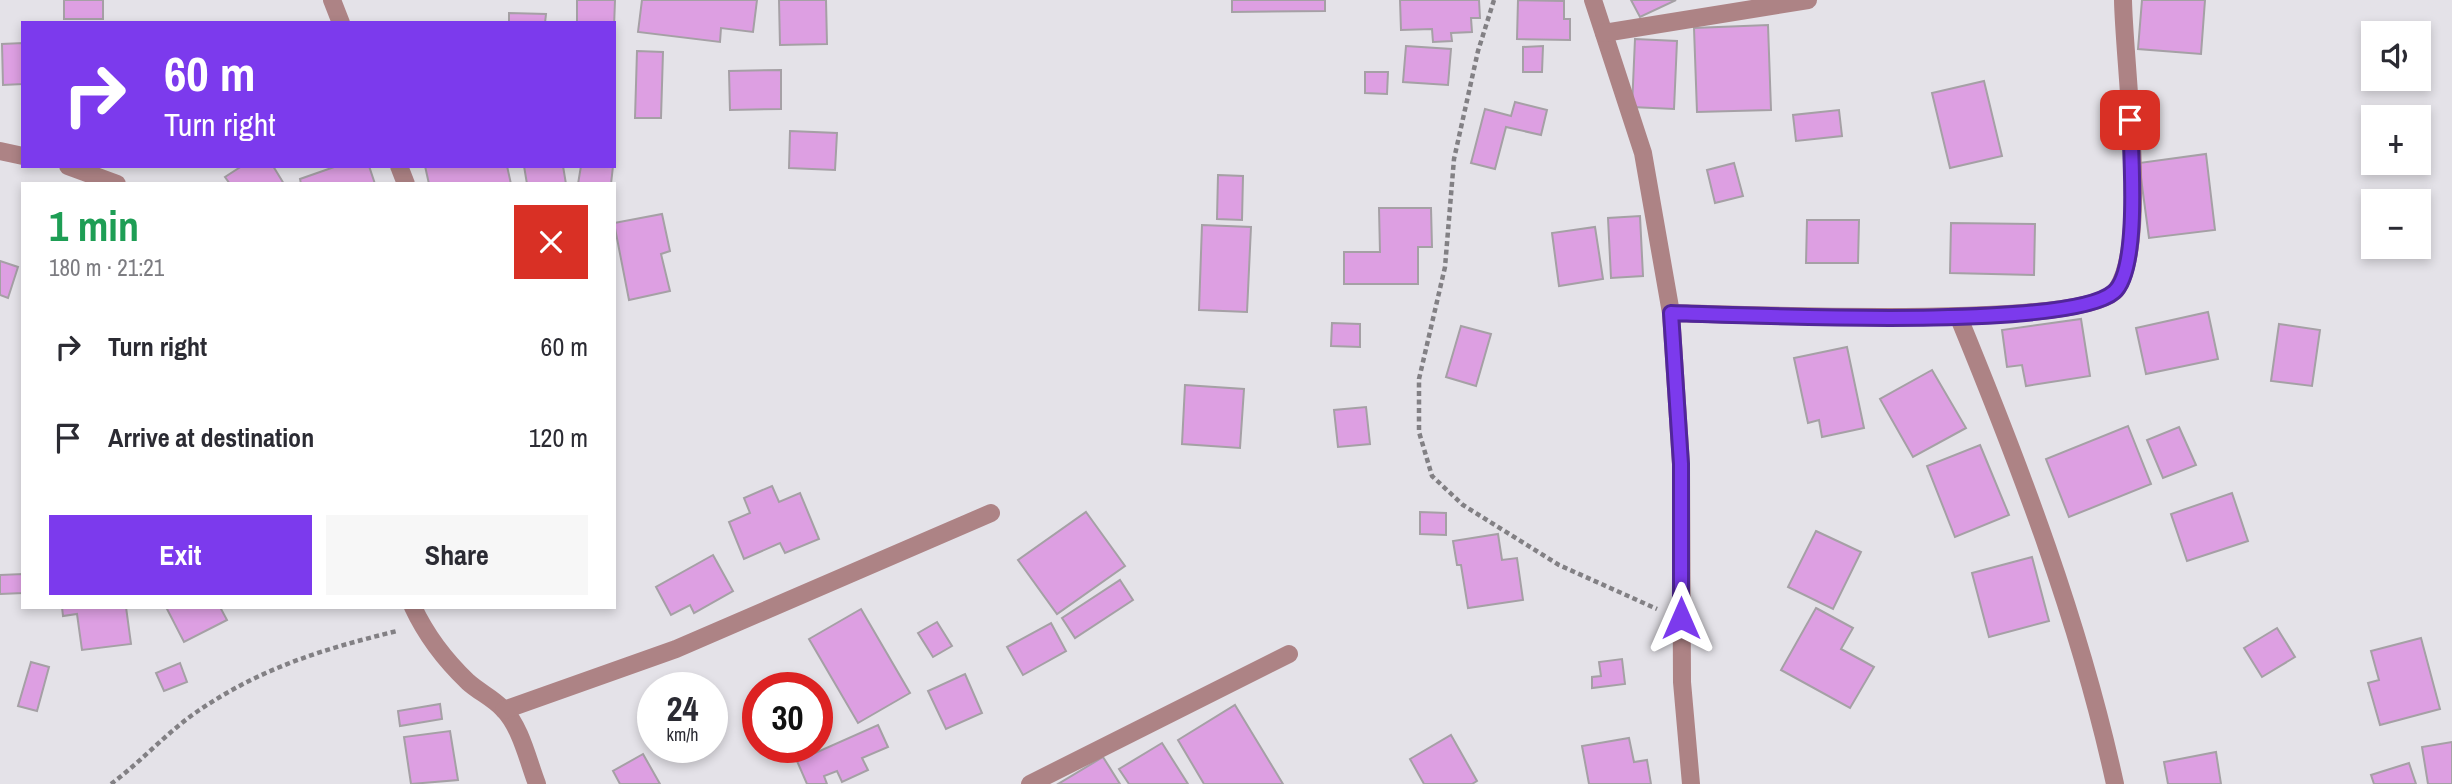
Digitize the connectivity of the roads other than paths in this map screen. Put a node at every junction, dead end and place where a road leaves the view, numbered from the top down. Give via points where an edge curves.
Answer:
1 (332, 0) edge
2 (1592, 0) edge
3 (1808, 0) edge
4 (2123, 0) edge
5 (340, 21) edge
6 (1604, 33) junction
7 (0, 152) edge
8 (21, 156) edge
9 (73, 168) edge
10 (112, 182) edge
11 (1671, 313) junction
12 (1959, 318) junction
13 (990, 513) dead end
14 (414, 609) edge
15 (1289, 654) dead end
16 (504, 710) junction
17 (537, 784) edge
18 (1030, 784) edge
19 (1691, 784) edge
20 (2115, 784) edge

1 - 5 street
2 - 6 street
3 - 6 street
4 - 12 street via 2132,232 2116,292 2092,304
6 - 11 street via 1643,153
7 - 8 street
9 - 10 street
11 - 12 street
11 - 19 street via 1681,464 1682,682
12 - 20 street via 2020,466 2058,580
13 - 16 street via 676,649
14 - 16 street via 421,625 469,683
15 - 18 street
16 - 17 street

